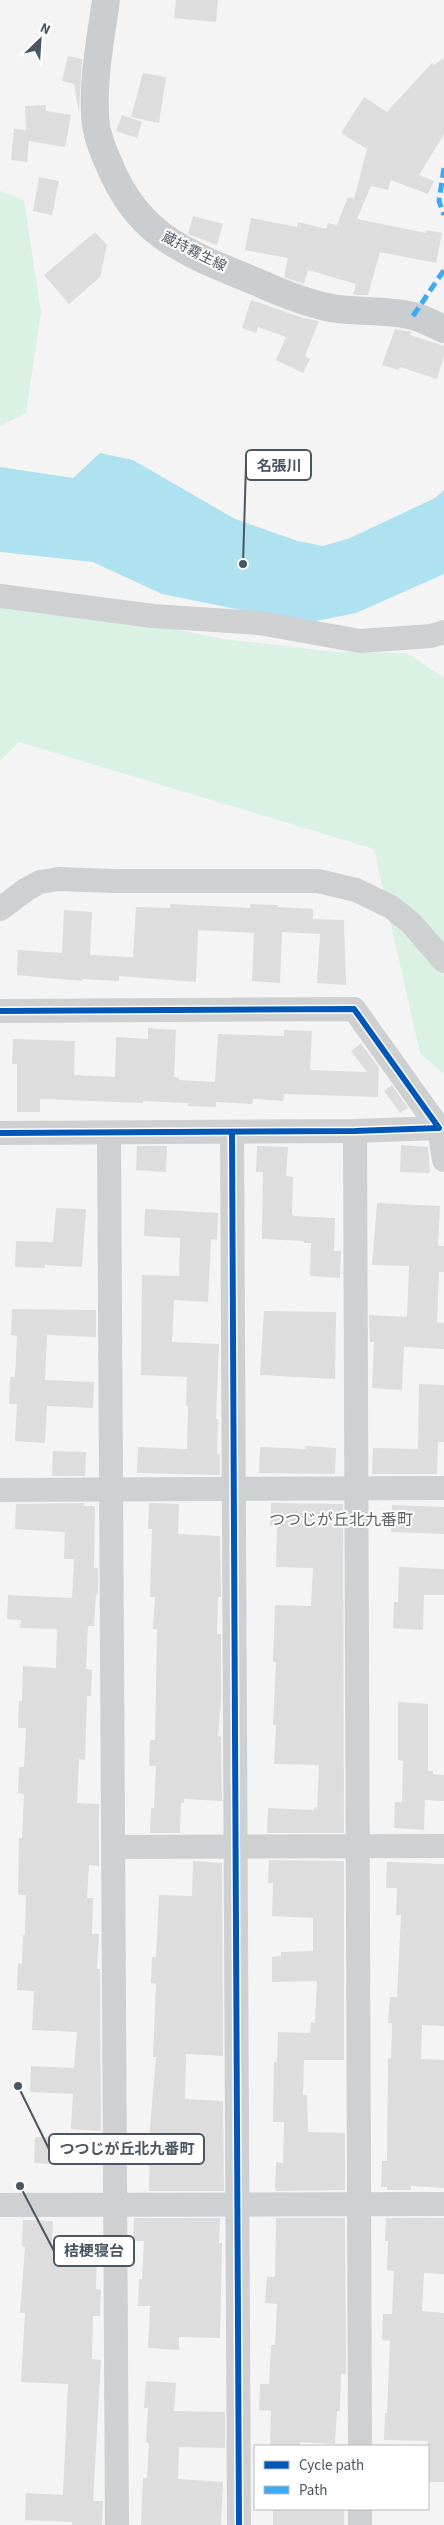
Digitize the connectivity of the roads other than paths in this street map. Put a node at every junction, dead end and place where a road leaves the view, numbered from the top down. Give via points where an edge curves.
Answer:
1 (106, 0) edge
2 (444, 329) edge
3 (0, 596) edge
4 (444, 632) edge
5 (0, 910) edge
6 (444, 961) edge
7 (0, 1011) edge
8 (439, 1128) junction
9 (355, 1131) junction
10 (232, 1132) junction
11 (0, 1133) edge
12 (109, 1133) junction
13 (444, 1160) edge
14 (444, 1488) edge
15 (235, 1489) junction
16 (356, 1489) junction
17 (0, 1490) edge
18 (112, 1491) junction
19 (444, 1846) edge
20 (114, 1847) junction
21 (359, 1847) junction
22 (237, 1848) junction
23 (237, 2204) junction
24 (360, 2204) junction
25 (444, 2204) edge
26 (0, 2206) edge
27 (115, 2206) junction
28 (360, 2445) edge
29 (360, 2510) edge
30 (117, 2525) edge
31 (239, 2525) edge
32 (360, 2525) edge

1 - 2 main road, 蔵持霧生線 via 96,76 95,114 101,146 126,199 151,229 176,246 284,294 325,307 412,316
3 - 4 street via 153,616 259,623 360,641 432,636
5 - 6 street via 26,889 40,882 59,879 318,881 356,890 391,907 411,923
7 - 8 street via 354,1009
8 - 9 street
8 - 13 street
9 - 10 street
9 - 16 street
10 - 12 street
10 - 15 street
11 - 12 street
12 - 18 street
14 - 16 street
15 - 16 street
15 - 18 street
15 - 22 street
16 - 21 street
17 - 18 street
18 - 20 street
19 - 21 street
20 - 22 street
20 - 27 street
21 - 22 street
21 - 24 street
22 - 23 street
23 - 24 street
23 - 27 street
23 - 31 street
24 - 25 street
24 - 28 street
26 - 27 street
27 - 30 street
29 - 32 street

